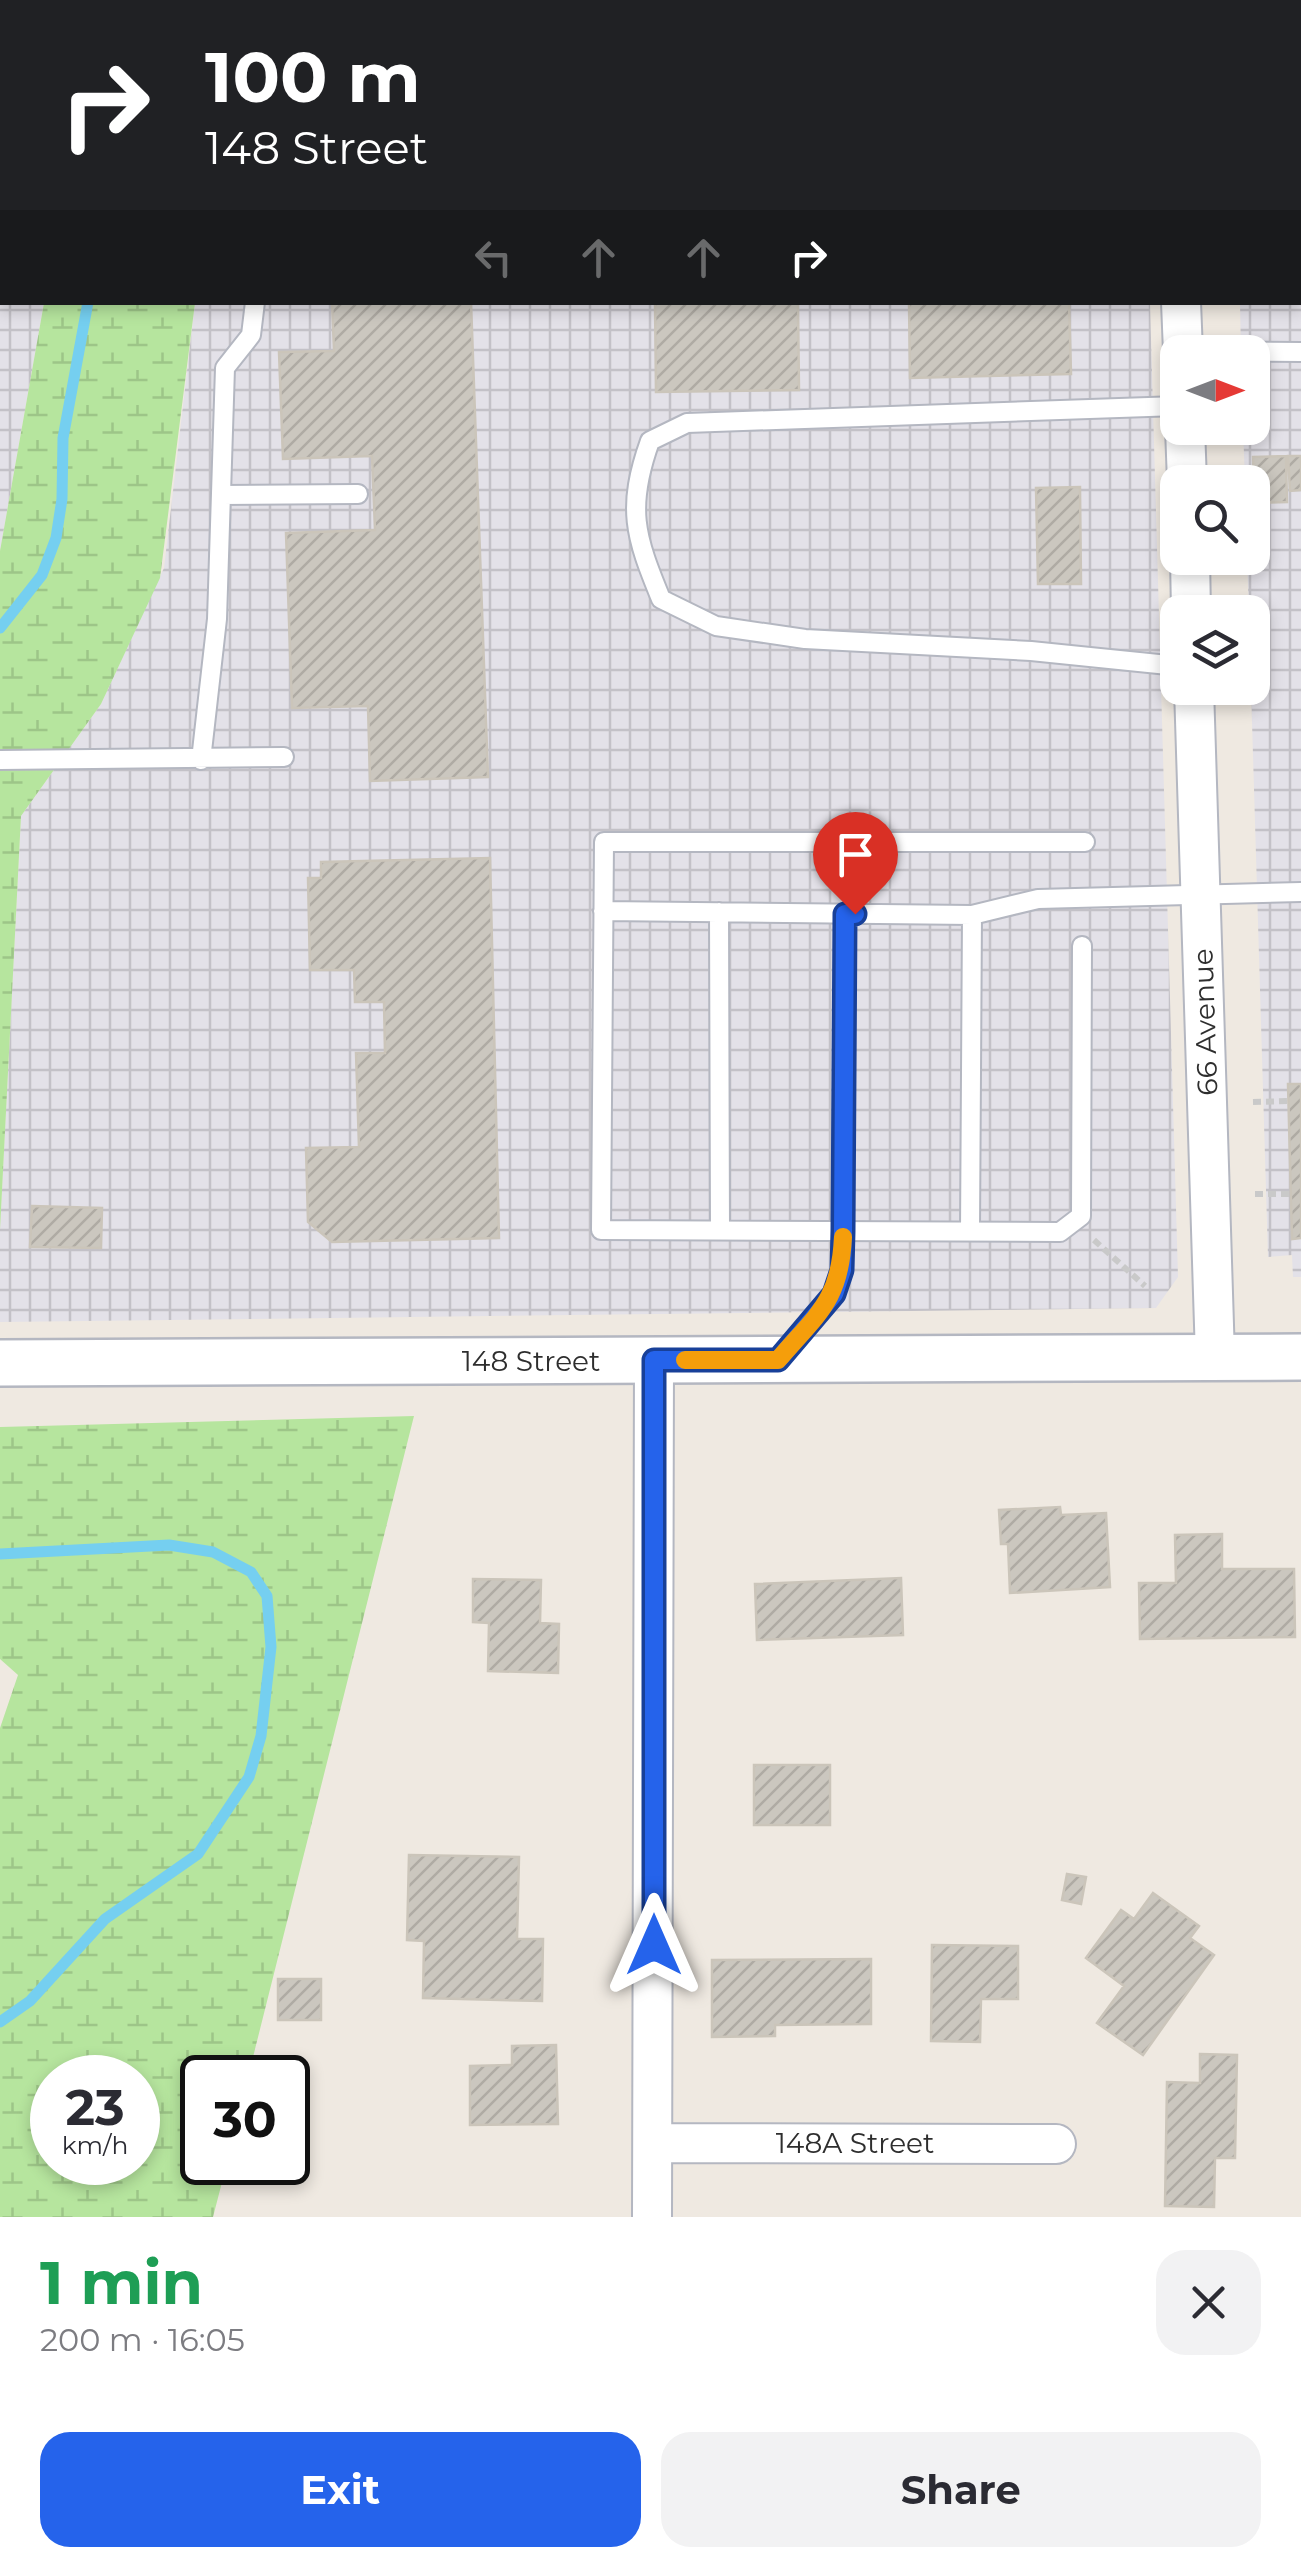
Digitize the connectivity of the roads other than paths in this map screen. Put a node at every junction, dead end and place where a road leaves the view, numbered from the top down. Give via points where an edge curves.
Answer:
1 (255, 305) edge
2 (1181, 305) edge
3 (1183, 335) edge
4 (1270, 352) edge
5 (1301, 352) edge
6 (1160, 407) edge
7 (358, 494) dead end
8 (221, 495) junction
9 (1160, 664) edge
10 (1195, 705) edge
11 (284, 758) dead end
12 (0, 760) edge
13 (202, 760) junction
14 (857, 842) junction
15 (1085, 842) dead end
16 (1301, 892) edge
17 (1202, 895) junction
18 (603, 911) junction
19 (719, 912) junction
20 (850, 914) junction
21 (972, 915) junction
22 (1082, 946) dead end
23 (720, 1230) junction
24 (843, 1231) junction
25 (970, 1232) junction
26 (1214, 1357) junction
27 (1301, 1357) edge
28 (654, 1360) junction
29 (778, 1360) junction
30 (0, 1364) edge
31 (654, 2144) junction
32 (1056, 2144) dead end
33 (652, 2217) edge

1 - 8 lane via 251,335 225,368
2 - 3 street
4 - 5 lane
6 - 9 lane via 686,423 650,441 636,480 638,543 661,599 716,626 805,639
7 - 8 lane
8 - 13 lane
10 - 17 street, 66 Avenue
11 - 13 lane
12 - 13 lane
14 - 15 lane
14 - 18 lane via 604,842
14 - 20 lane
16 - 17 lane
17 - 21 lane via 1038,899
17 - 26 street, 66 Avenue
18 - 19 lane
18 - 23 lane via 601,1230
19 - 20 lane
19 - 23 lane
20 - 21 lane
20 - 24 lane
21 - 25 lane
22 - 25 lane via 1081,1216 1060,1232
23 - 24 lane
24 - 25 lane
24 - 29 lane via 834,1294
26 - 27 street, 148 Street
26 - 29 street, 148 Street
28 - 29 street, 148 Street
28 - 30 street, 148 Street
28 - 31 street
31 - 32 street, 148A Street
31 - 33 street

